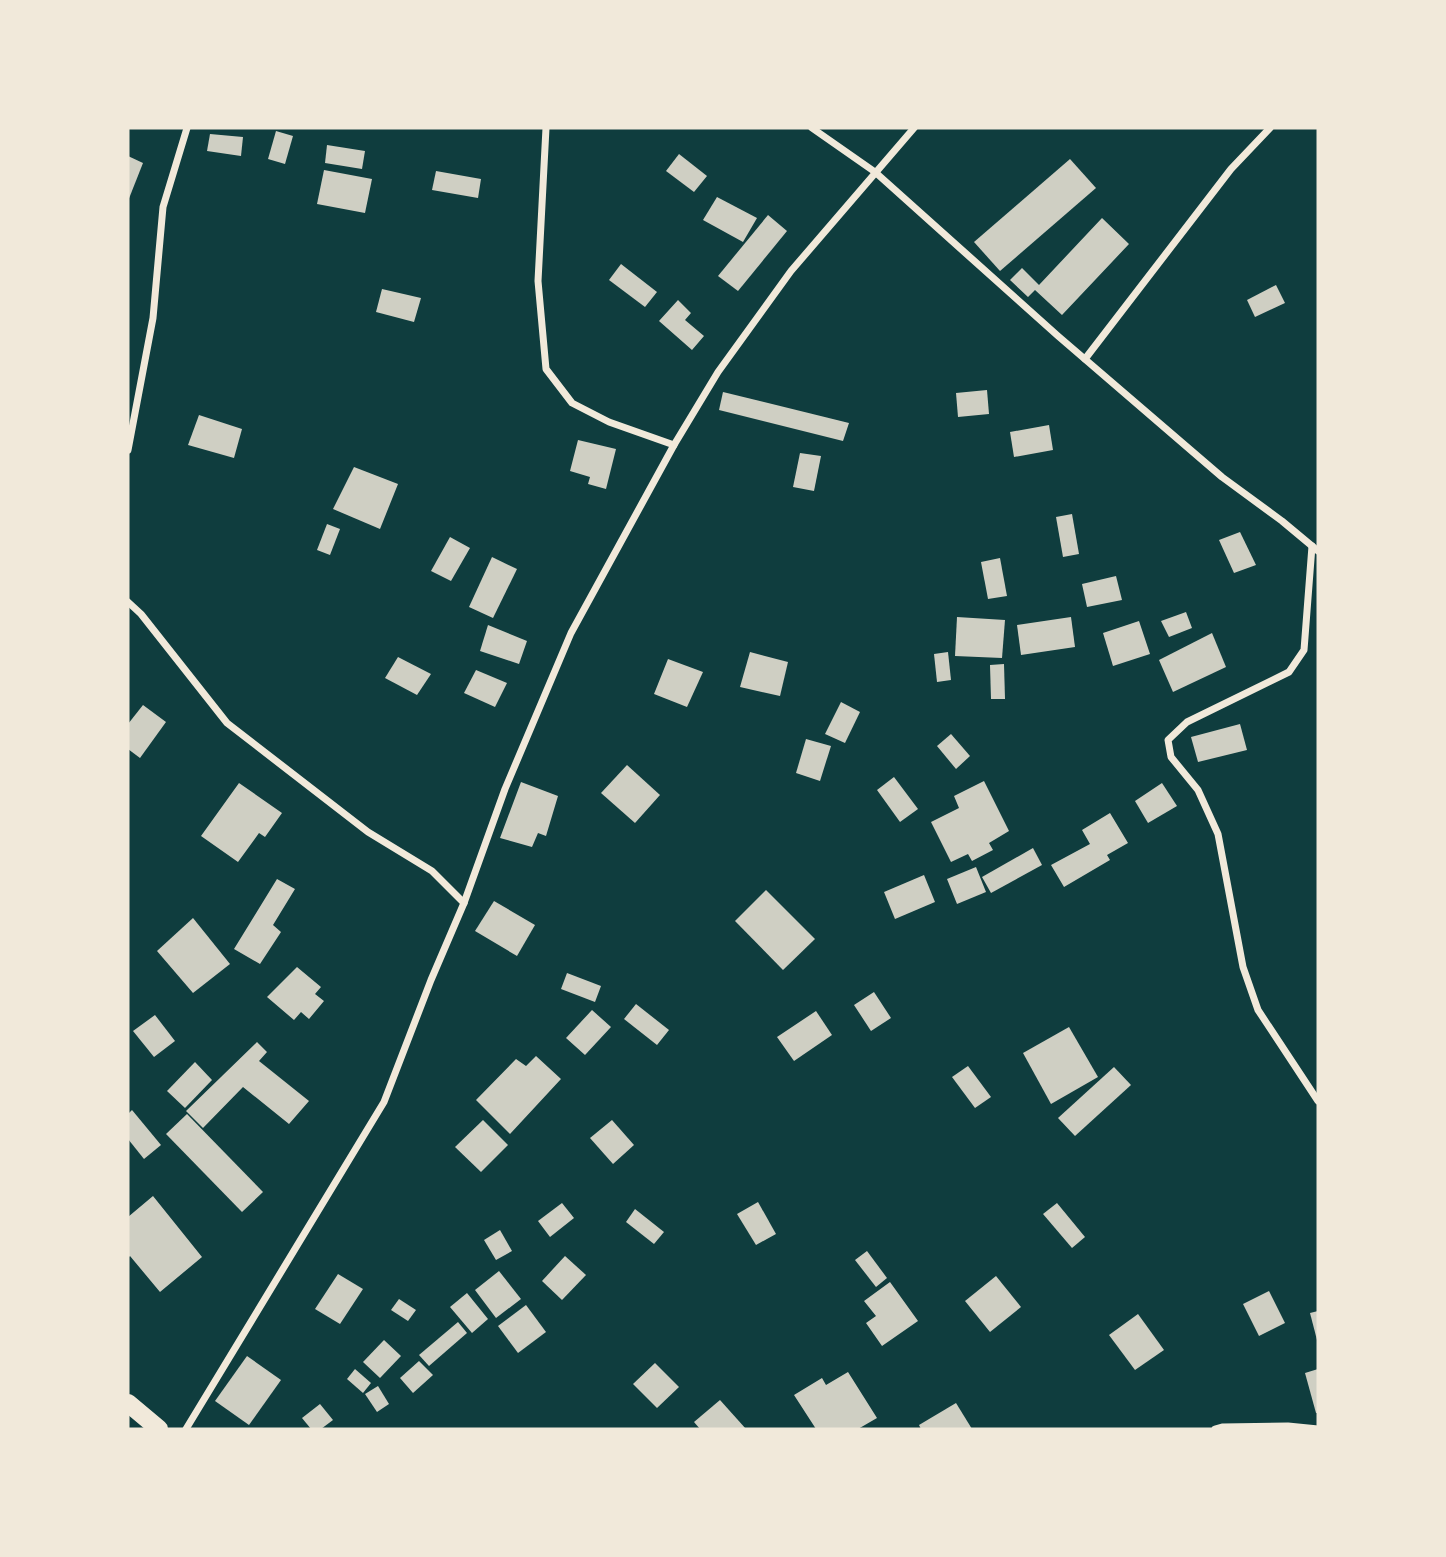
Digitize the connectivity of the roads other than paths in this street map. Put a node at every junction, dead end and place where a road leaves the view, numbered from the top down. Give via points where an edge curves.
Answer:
1 (187, 128) edge
2 (546, 128) edge
3 (812, 128) edge
4 (915, 128) edge
5 (1270, 128) edge
6 (875, 172) junction
7 (1085, 359) junction
8 (674, 445) junction
9 (128, 450) edge
10 (1315, 549) edge
11 (128, 602) edge
12 (464, 903) junction
13 (1318, 1101) edge
14 (128, 1403) edge
15 (159, 1429) edge
16 (186, 1429) edge
17 (1215, 1429) edge
18 (1318, 1429) edge

1 - 9 street via 163,207 153,318
2 - 8 street via 538,281 546,369 572,403
3 - 6 street
4 - 6 street
5 - 7 street via 1231,169
6 - 7 street
6 - 8 street via 791,271 718,372
7 - 10 street via 1222,477
8 - 12 street via 571,633 505,789
10 - 13 street via 1304,650 1289,672 1187,722 1168,740 1171,757 1198,790 1218,834 1243,967 1258,1010
11 - 12 street via 228,723 368,832 432,871
12 - 16 street via 384,1102
14 - 15 main road
17 - 18 street

